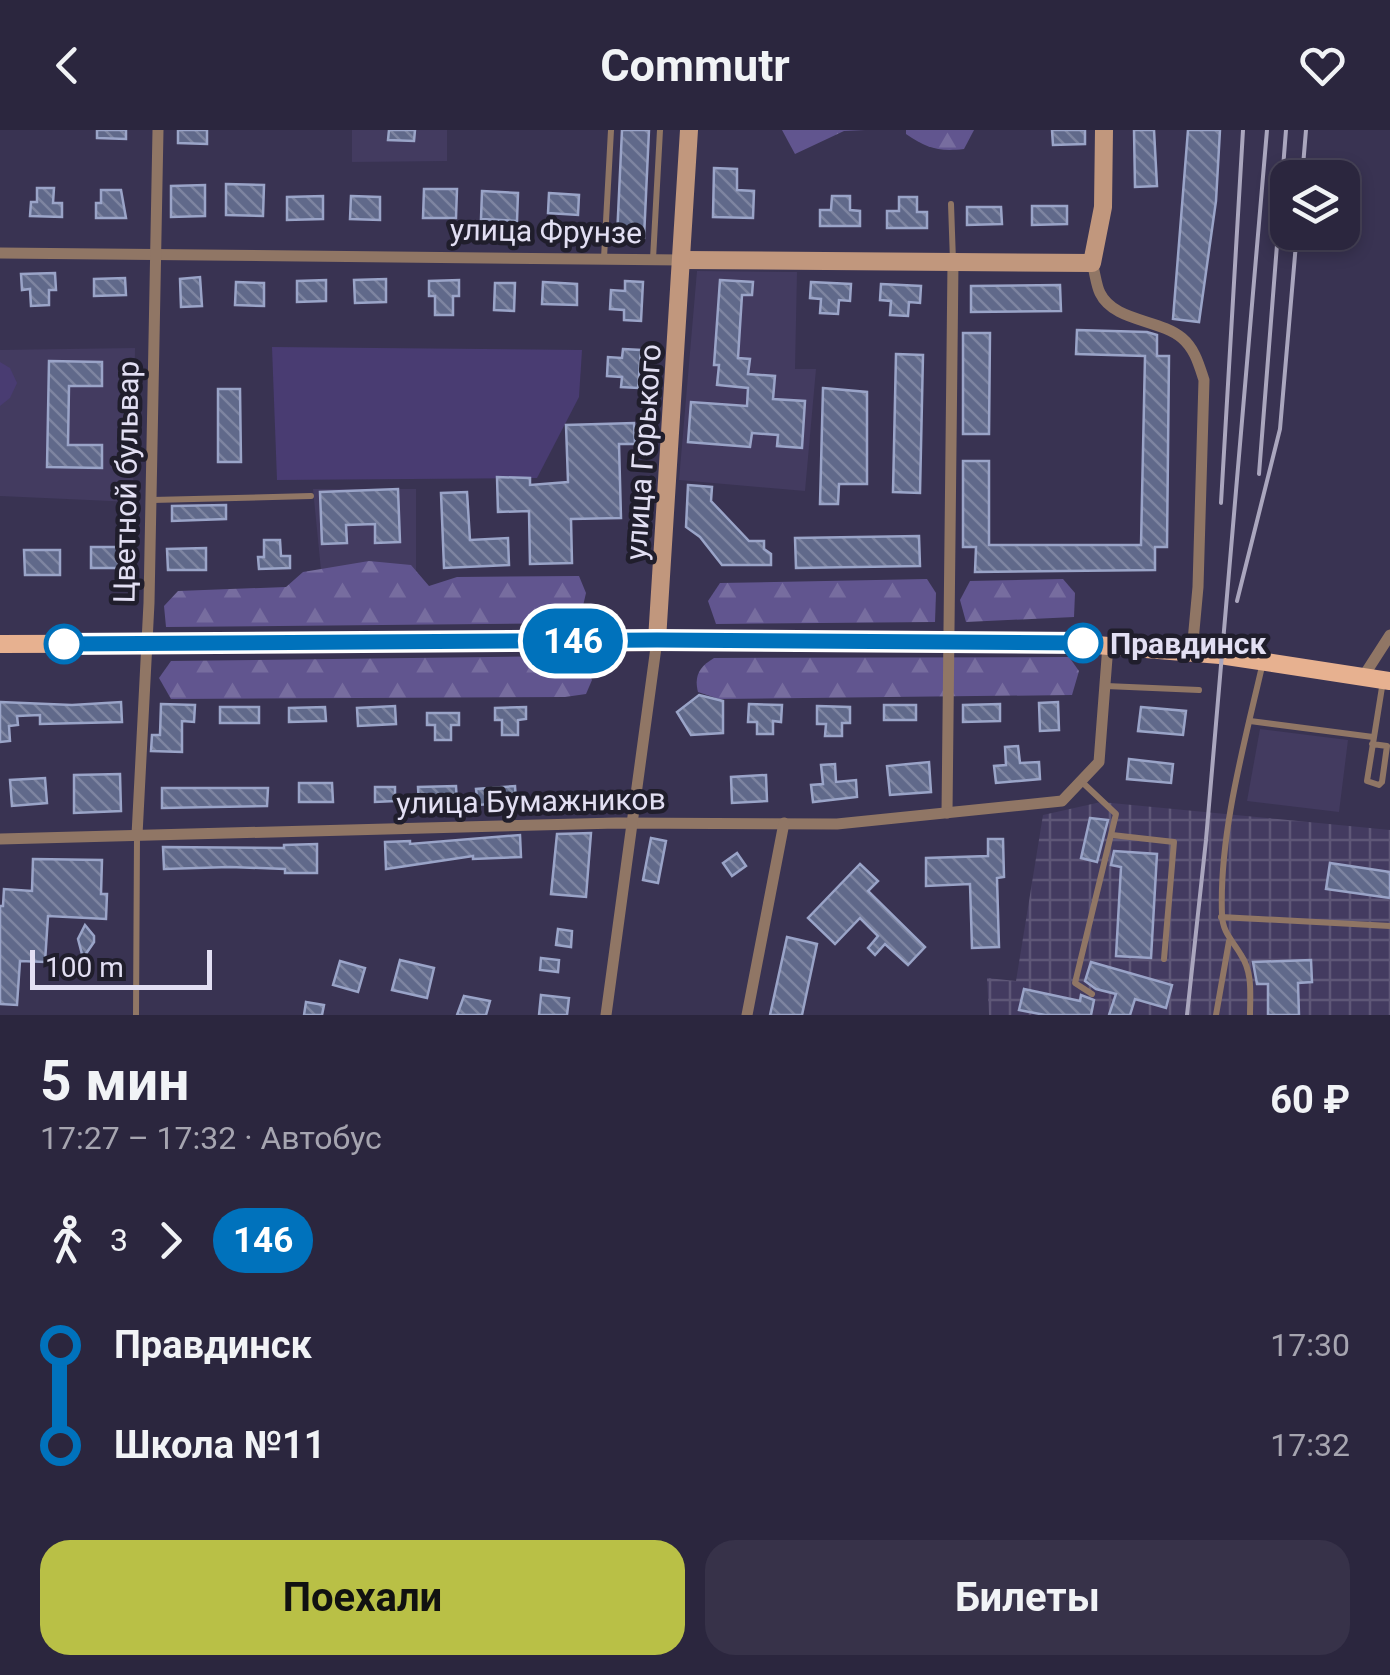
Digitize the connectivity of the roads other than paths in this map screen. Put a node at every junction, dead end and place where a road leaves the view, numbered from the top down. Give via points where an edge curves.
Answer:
1 (158, 130) edge
2 (611, 130) edge
3 (660, 130) edge
4 (689, 130) edge
5 (1104, 130) edge
6 (951, 204) dead end
7 (0, 252) edge
8 (156, 254) junction
9 (604, 259) junction
10 (653, 260) junction
11 (683, 260) junction
12 (954, 262) junction
13 (1092, 263) junction
14 (311, 496) dead end
15 (151, 500) junction
16 (1390, 635) edge
17 (657, 640) junction
18 (948, 641) junction
19 (146, 643) junction
20 (0, 644) edge
21 (1108, 645) junction
22 (1192, 652) junction
23 (1263, 661) junction
24 (1363, 677) junction
25 (1386, 680) edge
26 (1105, 686) junction
27 (1199, 690) dead end
28 (1250, 721) junction
29 (1373, 740) junction
30 (1081, 781) junction
31 (947, 813) junction
32 (632, 823) junction
33 (784, 824) junction
34 (1112, 834) junction
35 (138, 835) junction
36 (0, 839) edge
37 (1222, 917) junction
38 (1390, 926) edge
39 (1229, 940) junction
40 (1164, 958) dead end
41 (1092, 994) dead end
42 (136, 1015) edge
43 (606, 1015) edge
44 (747, 1015) edge
45 (1216, 1015) edge
46 (1250, 1015) edge

1 - 8 street, Цветной бульвар
2 - 9 lane
3 - 10 lane
4 - 11 street, улица Горького
5 - 13 street via 1103,207
6 - 12 lane
7 - 8 street, улица Фрунзе
8 - 9 street, улица Фрунзе
8 - 15 street, Цветной бульвар
9 - 10 street, улица Фрунзе
10 - 11 street, улица Фрунзе
11 - 12 street, улица Фрунзе
11 - 17 street, улица Горького
12 - 13 street, улица Фрунзе
12 - 18 street
13 - 22 street via 1101,296 1124,314 1181,337 1204,380
14 - 15 lane
15 - 19 street, Цветной бульвар
16 - 24 street
17 - 18 main road
17 - 19 main road
17 - 32 street, улица Горького
18 - 21 main road
18 - 31 street
19 - 20 main road
19 - 35 street, Цветной бульвар
21 - 22 main road
21 - 26 street
22 - 23 main road
23 - 24 main road
23 - 28 lane
24 - 25 main road
25 - 29 lane
26 - 27 lane
26 - 30 street via 1099,762
28 - 29 lane
28 - 37 lane via 1230,808
29 - 29 lane via 1367,781 1378,785 1387,746
30 - 31 street, улица Бумажников via 1062,801
30 - 34 lane via 1116,814
31 - 33 street, улица Бумажников
32 - 33 street, улица Бумажников
32 - 35 street, улица Бумажников
32 - 43 street, улица Горького
33 - 44 street
34 - 40 lane via 1174,842
34 - 41 lane via 1075,983
35 - 36 street, улица Бумажников
35 - 42 lane
37 - 38 lane
37 - 39 lane
39 - 45 lane
39 - 46 lane via 1243,956 1251,984

